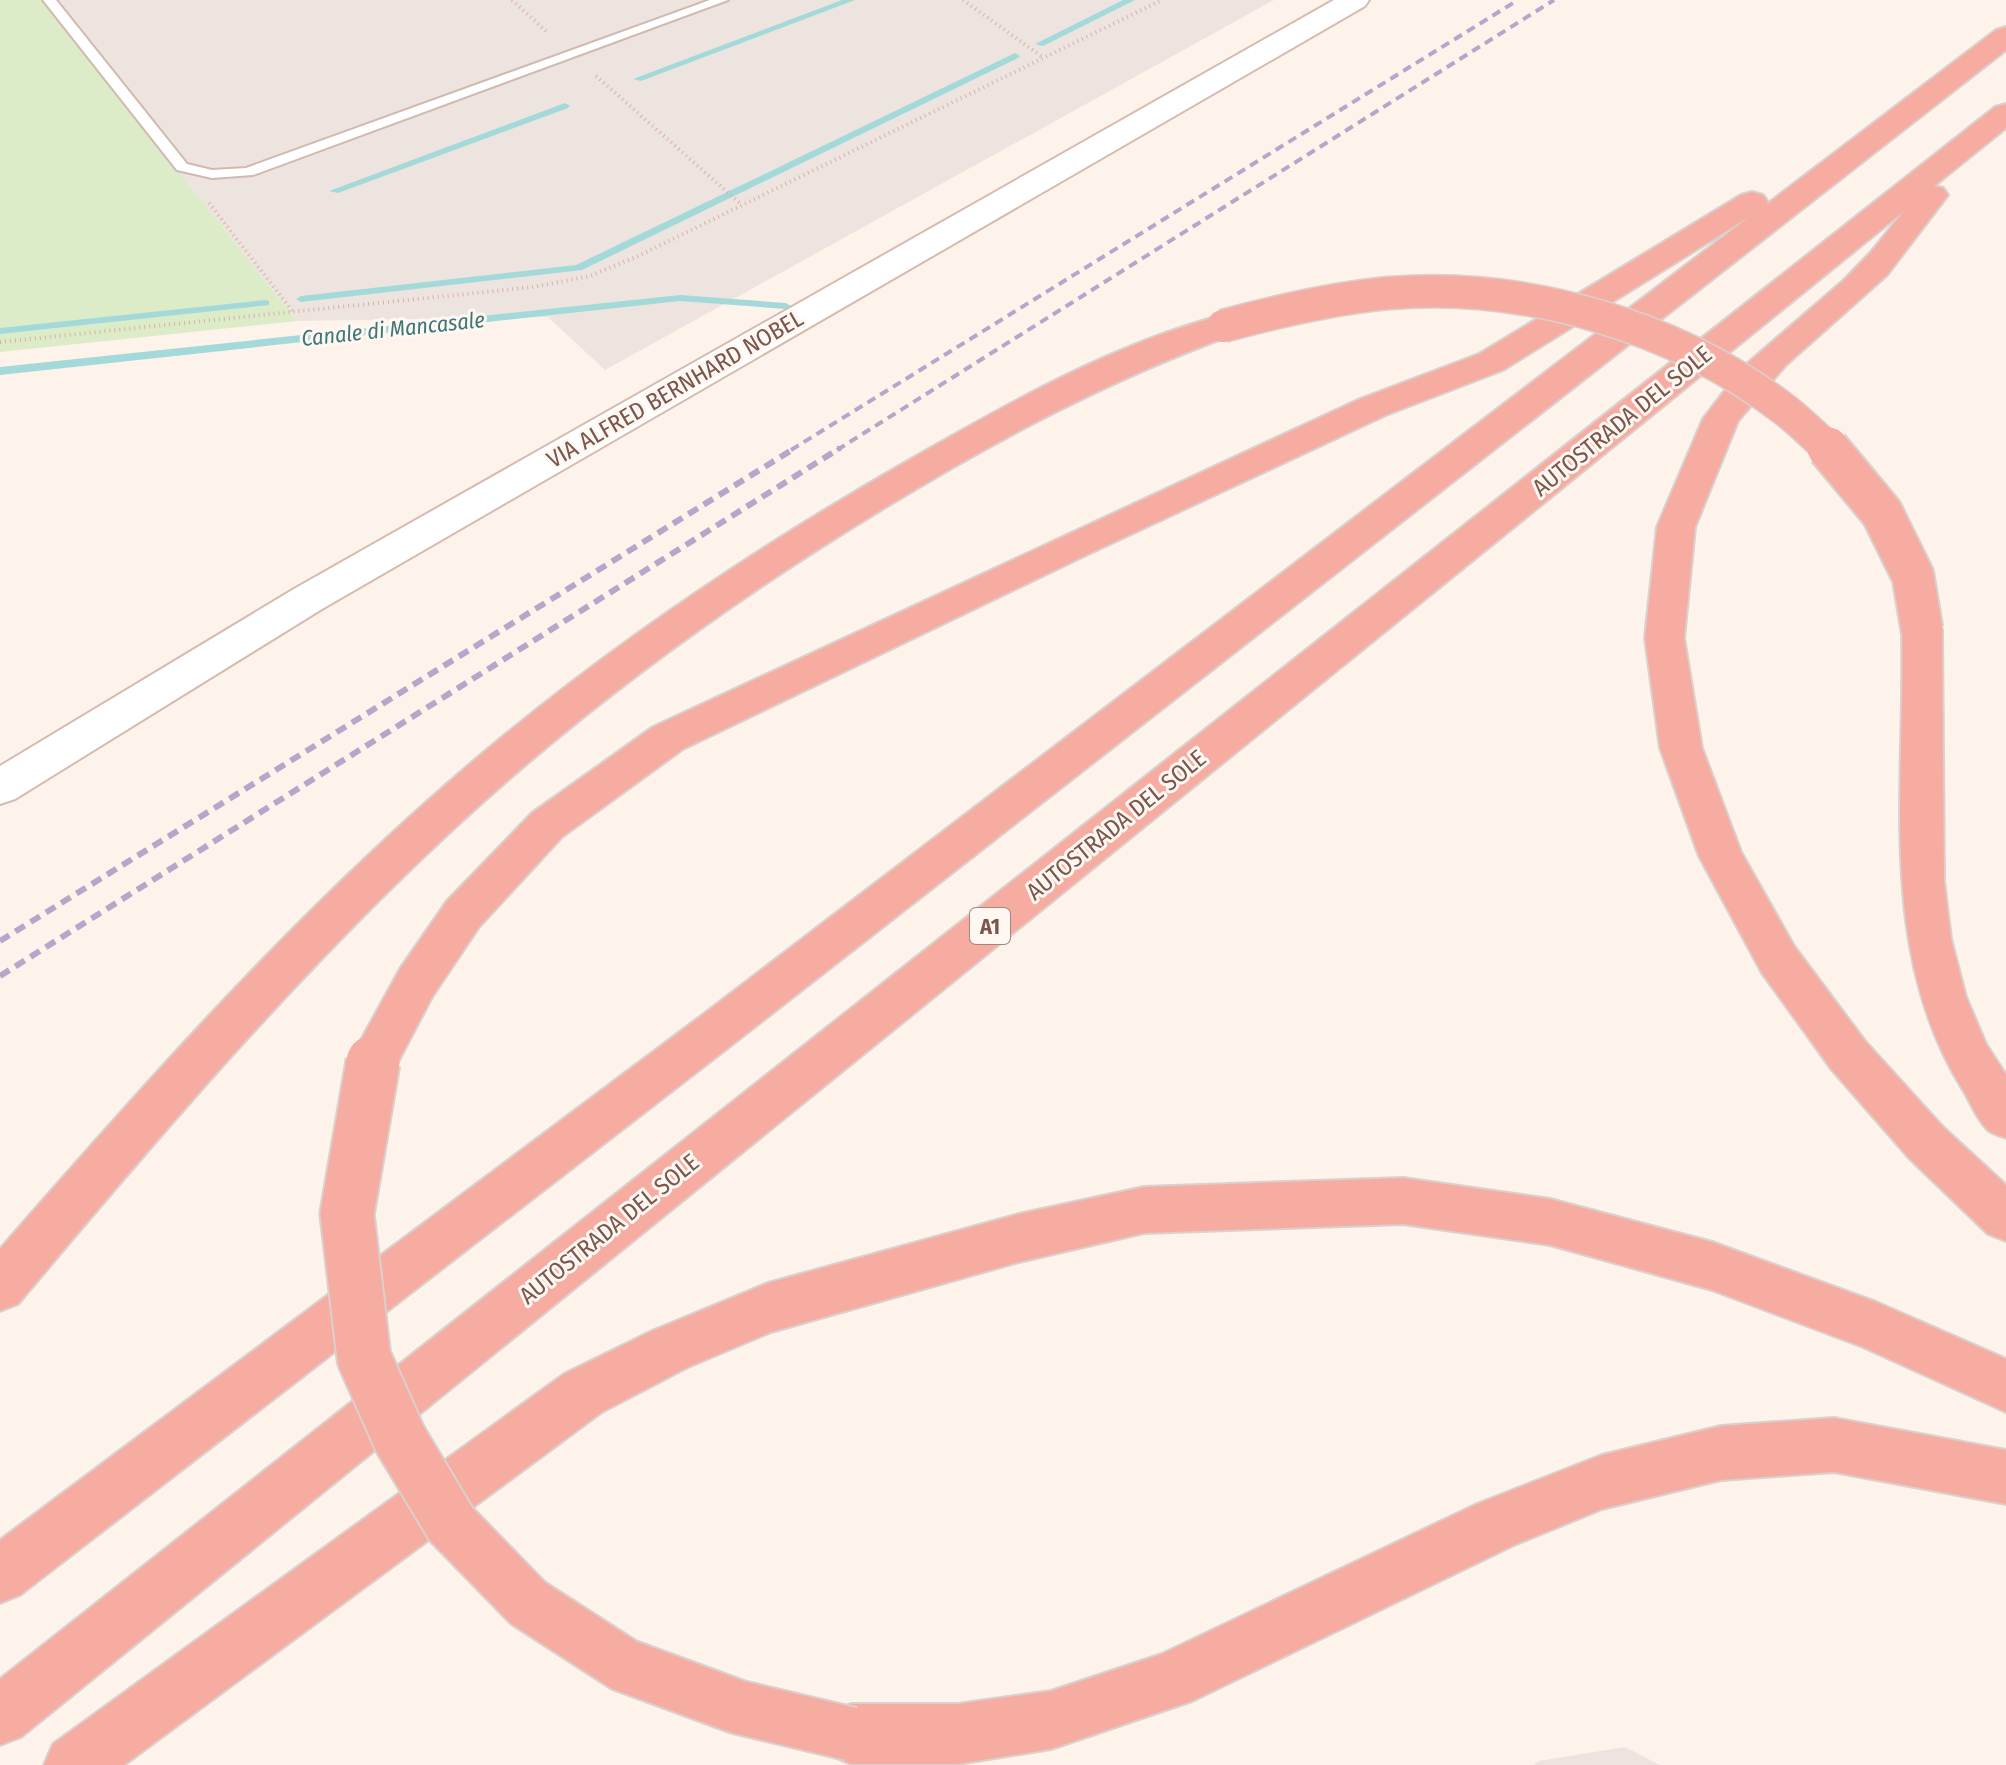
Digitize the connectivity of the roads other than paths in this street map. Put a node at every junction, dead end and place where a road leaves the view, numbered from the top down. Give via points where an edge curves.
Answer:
1 (49, 0) edge
2 (722, 0) edge
3 (1355, 0) edge
4 (2006, 36) edge
5 (1946, 85) junction
6 (1993, 124) edge
7 (0, 787) edge
8 (2006, 1116) edge
9 (2006, 1218) edge
10 (0, 1287) edge
11 (2006, 1386) edge
12 (2006, 1477) edge
13 (0, 1575) edge
14 (0, 1716) edge
15 (74, 1765) edge

1 - 2 lane via 182,167 212,174 248,172
3 - 7 street, VIA ALFRED BERNHARD NOBEL via 308,599
4 - 5 highway
5 - 12 highway, bridge via 1491,362 1373,407 668,738 547,825 463,914 416,983 373,1062 347,1214 364,1358 400,1439 451,1524 528,1603 624,1665 738,1707 851,1734 958,1734 1051,1720 1156,1685 1497,1524 1602,1482 1721,1453 1834,1445
5 - 13 highway
6 - 9 highway via 1875,269 1752,379 1722,418 1679,514 1668,556 1662,630 1680,748 1707,823 1785,971 1864,1076 1959,1177
6 - 14 highway, AUTOSTRADA DEL SOLE / A1
8 - 10 highway, bridge via 1942,1001 1929,953 1919,819 1924,671 1914,579 1892,530 1842,461 1756,388 1619,325 1546,305 1450,292 1339,298 1223,326 1042,402 845,514 711,602 577,700 448,808 313,940 199,1056
11 - 15 highway via 1876,1327 1712,1266 1550,1222 1403,1201 1144,1210 1004,1241 768,1308 583,1393

